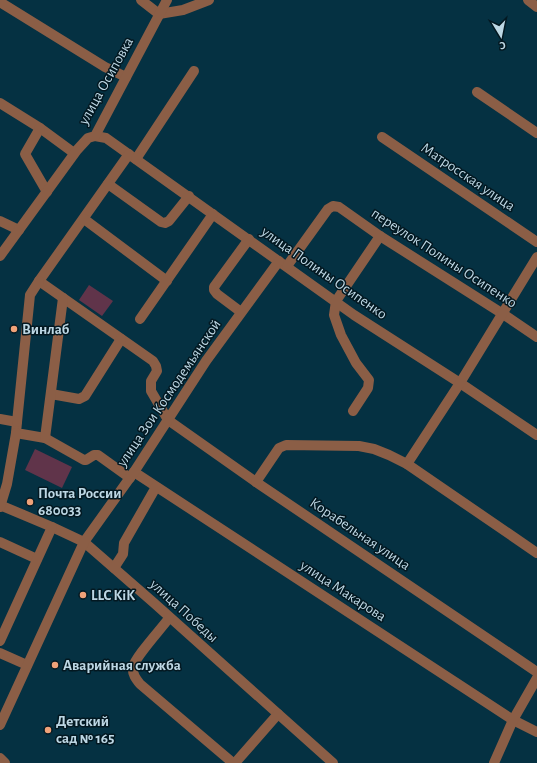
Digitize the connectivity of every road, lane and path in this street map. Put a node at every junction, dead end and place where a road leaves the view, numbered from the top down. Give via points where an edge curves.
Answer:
1 (141, 0) edge
2 (167, 0) edge
3 (209, 0) edge
4 (528, 0) edge
5 (0, 2) edge
6 (537, 7) edge
7 (159, 14) junction
8 (194, 71) dead end
9 (126, 76) junction
10 (477, 92) dead end
11 (0, 103) edge
12 (40, 128) junction
13 (537, 133) edge
14 (94, 136) junction
15 (382, 137) dead end
16 (74, 153) junction
17 (132, 156) junction
18 (108, 184) junction
19 (47, 192) junction
20 (189, 196) junction
21 (333, 206) joint
22 (213, 214) junction
23 (84, 219) junction
24 (0, 221) edge
25 (18, 230) junction
26 (380, 236) junction
27 (249, 239) junction
28 (537, 242) edge
29 (2, 250) edge
30 (537, 257) edge
31 (283, 264) junction
32 (39, 281) junction
33 (167, 281) junction
34 (63, 298) junction
35 (336, 302) junction
36 (241, 312) junction
37 (503, 314) junction
38 (140, 319) dead end
39 (537, 337) edge
40 (121, 339) junction
41 (460, 382) junction
42 (51, 394) junction
43 (353, 411) dead end
44 (0, 419) edge
45 (168, 420) junction
46 (17, 422) junction
47 (16, 433) junction
48 (537, 435) edge
49 (45, 438) junction
50 (407, 464) junction
51 (132, 475) junction
52 (256, 482) junction
53 (156, 487) junction
54 (0, 506) edge
55 (52, 527) junction
56 (0, 542) edge
57 (84, 542) junction
58 (537, 553) edge
59 (37, 559) junction
60 (114, 568) junction
61 (169, 618) junction
62 (0, 641) edge
63 (0, 653) edge
64 (27, 665) junction
65 (537, 672) edge
66 (537, 678) edge
67 (278, 714) junction
68 (512, 720) junction
69 (0, 725) edge
70 (537, 732) edge
71 (0, 758) edge
72 (5, 763) edge
73 (234, 763) edge
74 (333, 763) edge
75 (494, 763) edge

1 - 7 street
2 - 7 street, улица Осиповка
3 - 7 street via 183,10
4 - 6 street
5 - 9 street via 105,67
7 - 9 street, улица Осиповка
8 - 17 street
9 - 14 street, улица Осиповка
10 - 13 street
11 - 12 street
12 - 16 street
12 - 19 street via 25,154
14 - 16 street, улица Осиповка via 88,138
14 - 17 street, улица Полины Осипенко via 106,138
15 - 28 street, Матросская улица
16 - 19 street, улица Осиповка
17 - 18 street
17 - 20 street, улица Полины Осипенко
18 - 20 street via 165,223
18 - 23 street
19 - 25 street, улица Осиповка
20 - 22 street, улица Полины Осипенко
21 - 26 street, переулок Полины Осипенко via 348,212
21 - 31 street, улица Зои Космодемьянской
22 - 27 street, улица Полины Осипенко
22 - 33 street
23 - 32 street
23 - 33 street
24 - 25 street
25 - 29 street, улица Осиповка
26 - 35 street
26 - 37 street, переулок Полины Осипенко
27 - 31 street, улица Полины Осипенко
27 - 36 street via 214,286 217,294
30 - 37 street
31 - 35 street, улица Полины Осипенко
31 - 36 street, улица Зои Космодемьянской
32 - 34 street
32 - 46 street via 30,295
33 - 38 street
34 - 40 street
34 - 42 street
35 - 41 street, улица Полины Осипенко
35 - 43 street via 334,315 341,335 356,363 369,380 368,388
36 - 45 street, улица Зои Космодемьянской
37 - 39 street, переулок Полины Осипенко
37 - 41 street
40 - 42 street via 85,396 79,399
40 - 45 street via 153,361 156,366 151,391
41 - 48 street, улица Полины Осипенко
41 - 50 street
42 - 49 street
44 - 46 street
45 - 51 street, улица Зои Космодемьянской
45 - 52 street, Корабельная улица
46 - 47 street
47 - 49 street
47 - 54 street via 7,484
49 - 51 street, улица Макарова via 84,460 98,455
50 - 52 street via 374,449 359,446 286,445 279,448
50 - 58 street
51 - 53 street, улица Макарова
51 - 57 street, улица Зои Космодемьянской
52 - 65 street, Корабельная улица
53 - 60 street via 124,543 123,554
53 - 68 street, улица Макарова
54 - 55 street, улица Победы
55 - 57 street, улица Победы
55 - 59 street
56 - 59 street
57 - 60 street, улица Победы
57 - 64 street, улица Зои Космодемьянской
59 - 62 street
60 - 61 street, улица Победы
61 - 67 street, улица Победы
61 - 73 street via 136,661 133,672 135,678
63 - 64 street
64 - 69 street, улица Зои Космодемьянской
66 - 68 street
67 - 73 street
67 - 74 street, улица Победы
68 - 70 street, улица Макарова
68 - 75 street
71 - 72 street

